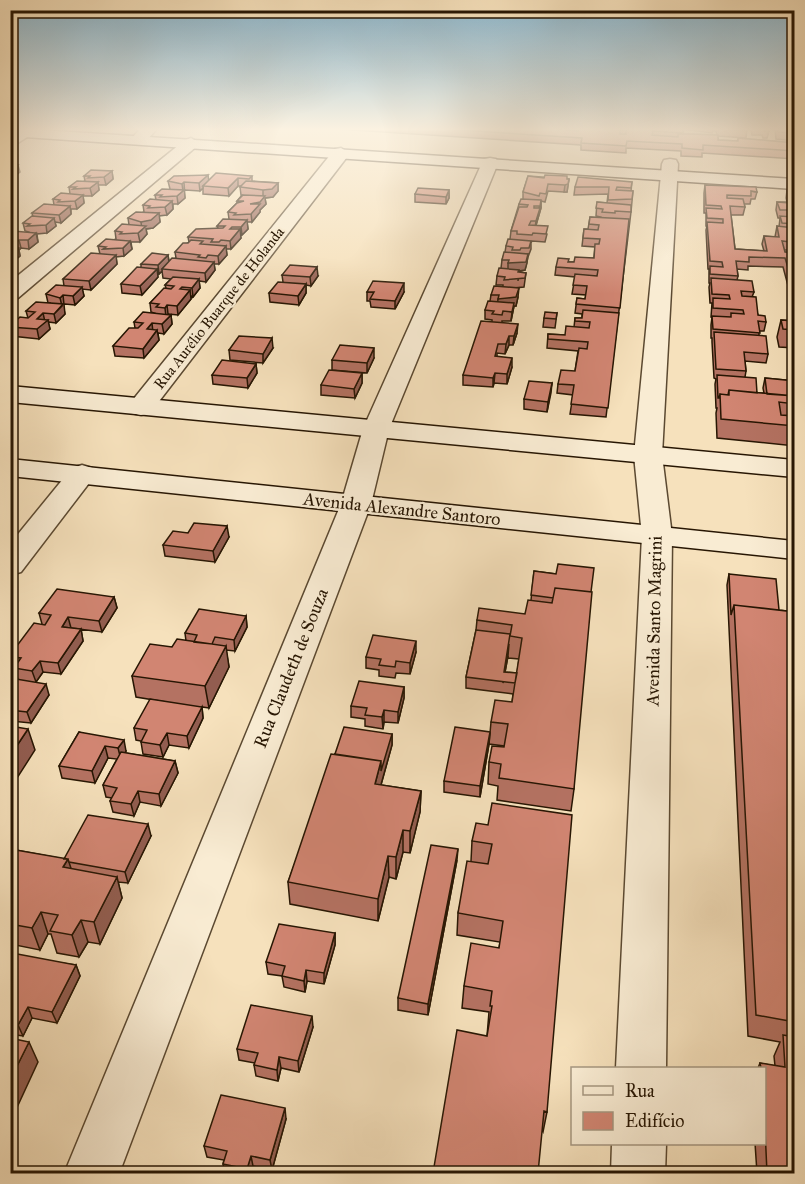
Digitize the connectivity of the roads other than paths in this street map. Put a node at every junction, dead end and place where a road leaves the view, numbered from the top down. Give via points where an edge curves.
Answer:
1 (142, 183) edge
2 (317, 183) edge
3 (481, 183) edge
4 (668, 183) edge
5 (10, 293) edge
6 (10, 394) edge
7 (141, 407) junction
8 (376, 429) junction
9 (648, 455) junction
10 (10, 467) edge
11 (795, 469) edge
12 (82, 474) junction
13 (356, 504) junction
14 (657, 536) junction
15 (795, 550) edge
16 (10, 565) edge
17 (641, 1067) edge
18 (639, 1145) edge
19 (91, 1173) edge
20 (638, 1173) edge

1 - 5 street
2 - 7 street, Rua Aurélio Buarque de Holanda
3 - 8 street, Rua Claudeth de Souza
4 - 9 street, Avenida Santo Magrini
6 - 7 street
7 - 8 street
8 - 9 street
8 - 13 street, Rua Claudeth de Souza
9 - 11 street
9 - 14 street, Avenida Santo Magrini
10 - 12 street, Avenida Alexandre Santoro
12 - 13 street, Avenida Alexandre Santoro
12 - 16 street
13 - 14 street, Avenida Alexandre Santoro
13 - 19 street, Rua Claudeth de Souza
14 - 15 street, Avenida Alexandre Santoro
14 - 17 street, Avenida Santo Magrini
18 - 20 street

